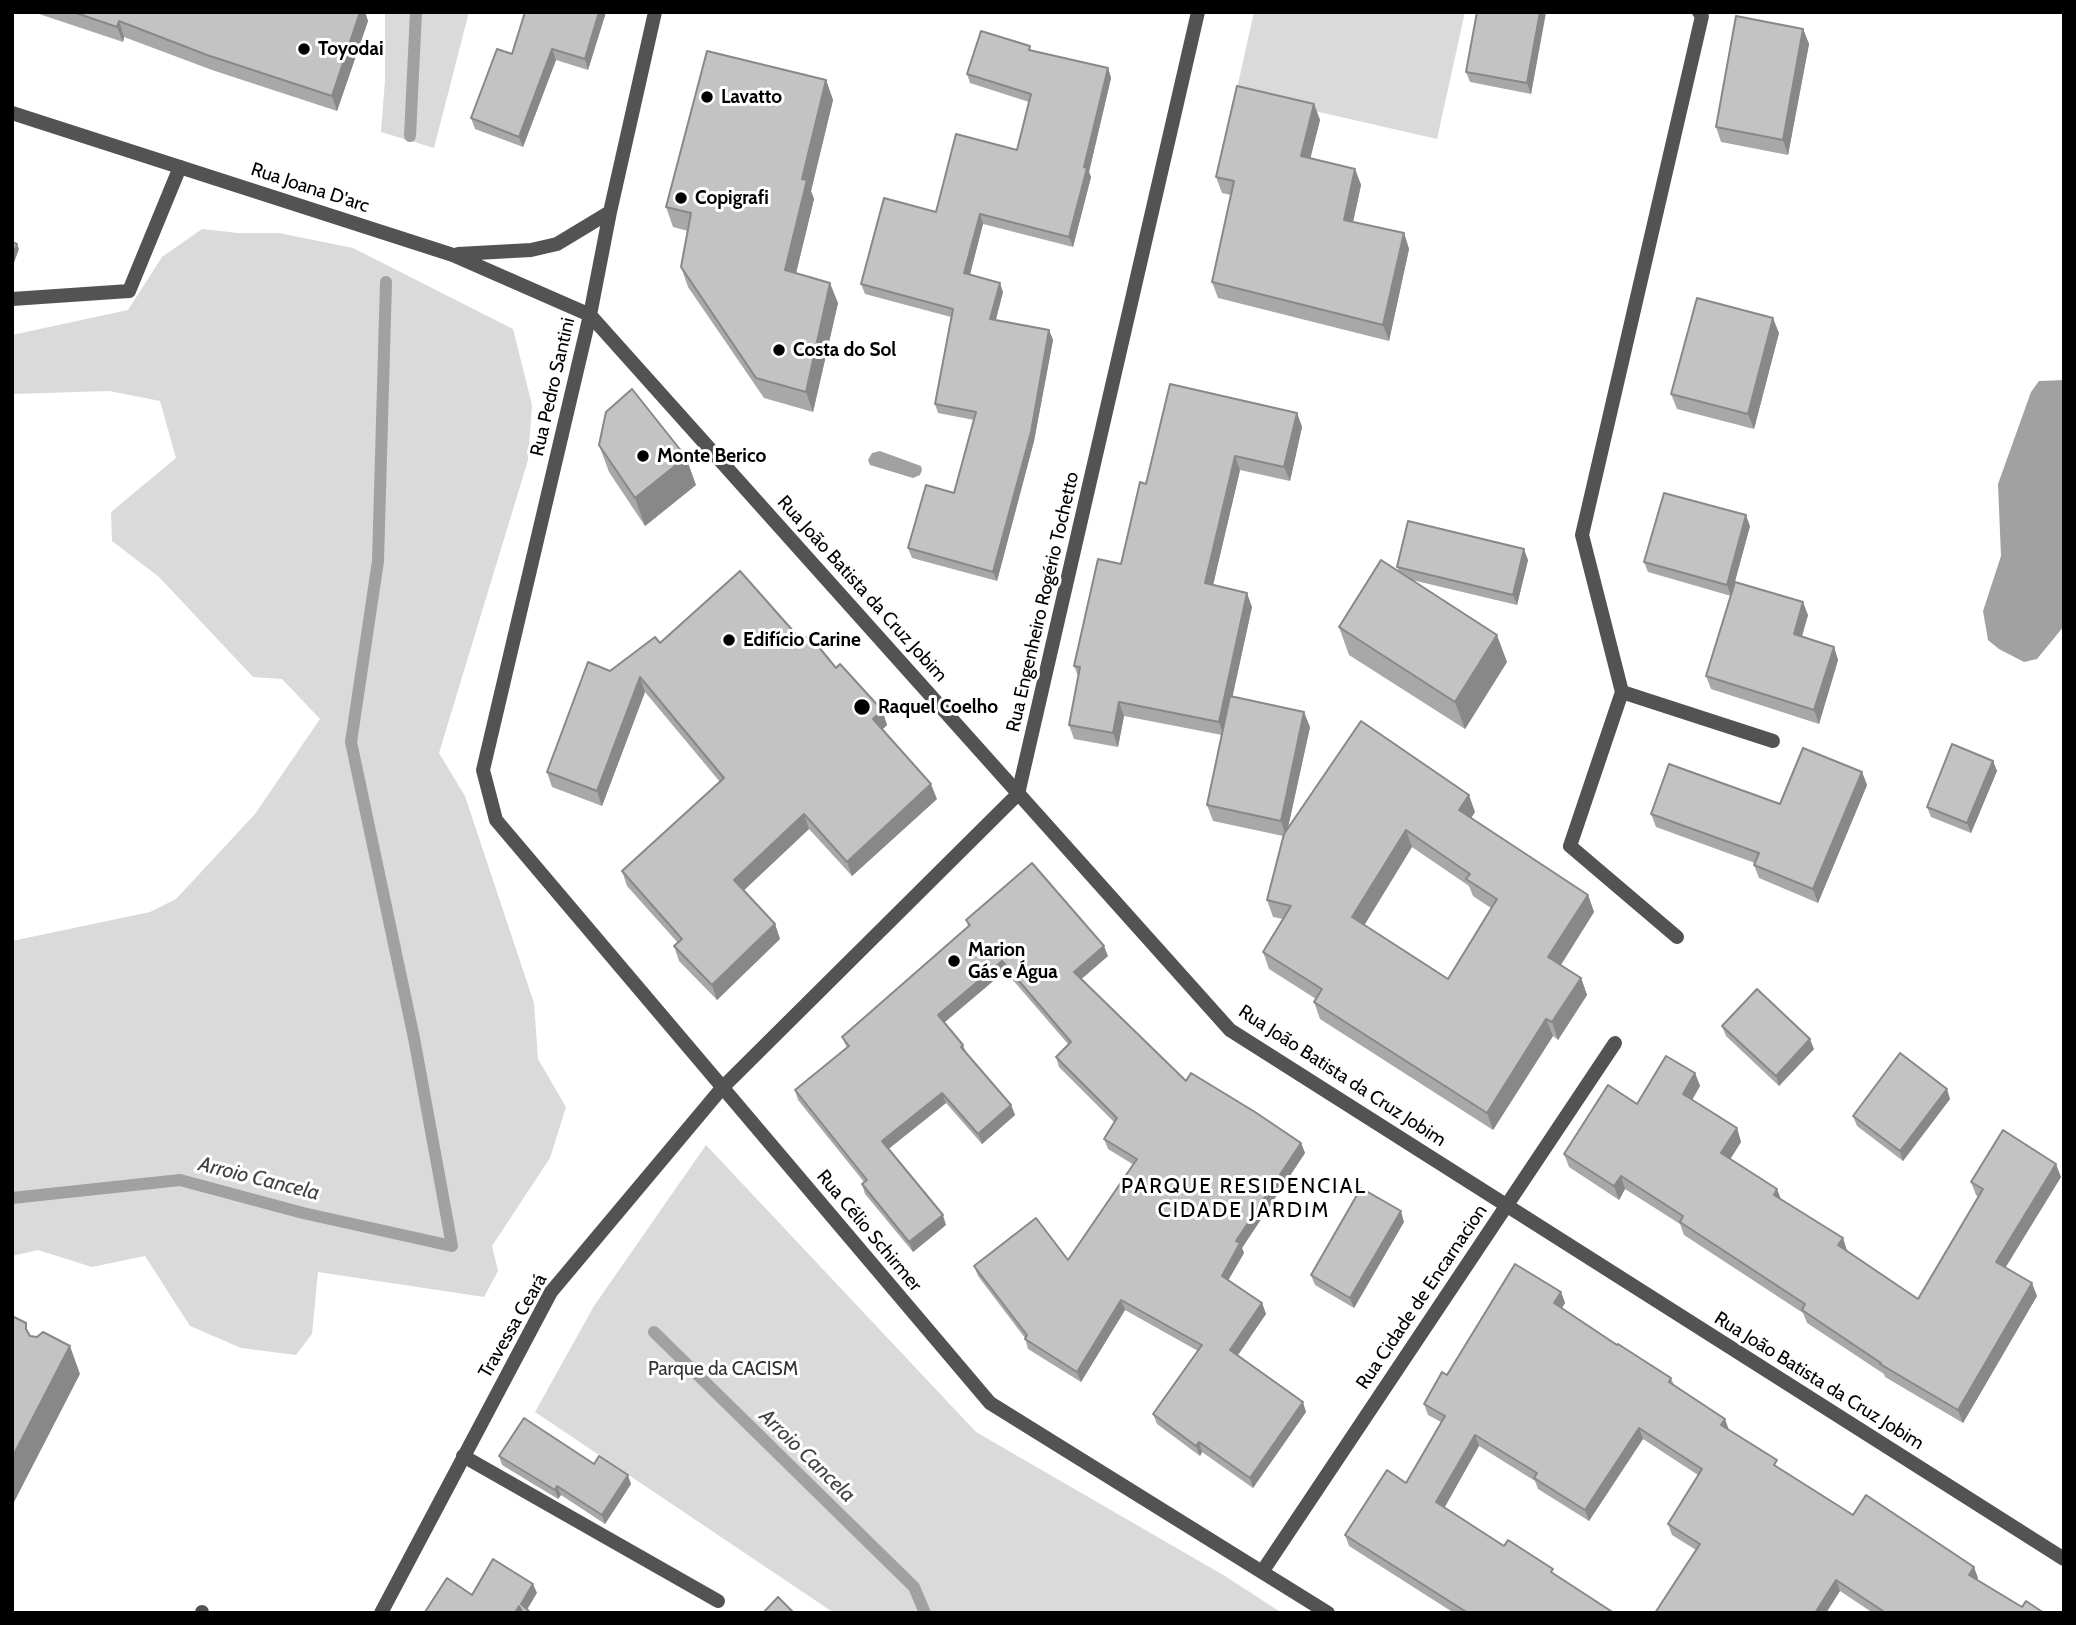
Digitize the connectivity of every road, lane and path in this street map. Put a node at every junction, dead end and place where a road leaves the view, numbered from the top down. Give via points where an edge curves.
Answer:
1 (655, 12) edge
2 (1198, 12) edge
3 (1699, 12) edge
4 (12, 113) edge
5 (180, 167) junction
6 (610, 212) junction
7 (453, 255) junction
8 (12, 299) edge
9 (590, 315) junction
10 (1622, 692) junction
11 (1773, 741) dead end
12 (483, 770) joint
13 (1018, 794) junction
14 (1677, 937) dead end
15 (1615, 1043) dead end
16 (722, 1087) junction
17 (1506, 1205) junction
18 (463, 1456) junction
19 (2064, 1559) edge
20 (1262, 1572) junction
21 (718, 1601) dead end
22 (381, 1613) edge
23 (1328, 1613) edge

1 - 6 street, Rua Pedro Santini
2 - 13 street, Rua Engenheiro Rogério Tochetto
3 - 10 street via 1702,16 1582,535
4 - 5 street, Rua Joana D'arc
5 - 7 street, Rua Joana D'arc
5 - 8 street via 129,291
6 - 7 street via 557,244
6 - 9 street, Rua Pedro Santini
7 - 9 street, Rua Joana D'arc
9 - 12 street, Rua Pedro Santini
9 - 13 street, Rua João Batista da Cruz Jobim
10 - 11 street
10 - 14 street via 1570,846
12 - 16 street, Rua Célio Schirmer via 496,820
13 - 16 street
13 - 17 street, Rua João Batista da Cruz Jobim via 1230,1030
15 - 17 street, Rua Cidade de Encarnacion
16 - 18 street, Travessa Ceará via 551,1292
16 - 20 street, Rua Célio Schirmer via 990,1404
17 - 19 street, Rua João Batista da Cruz Jobim
17 - 20 street, Rua Cidade de Encarnacion
18 - 21 street
18 - 22 street, Travessa Ceará
20 - 23 street, Rua Célio Schirmer

